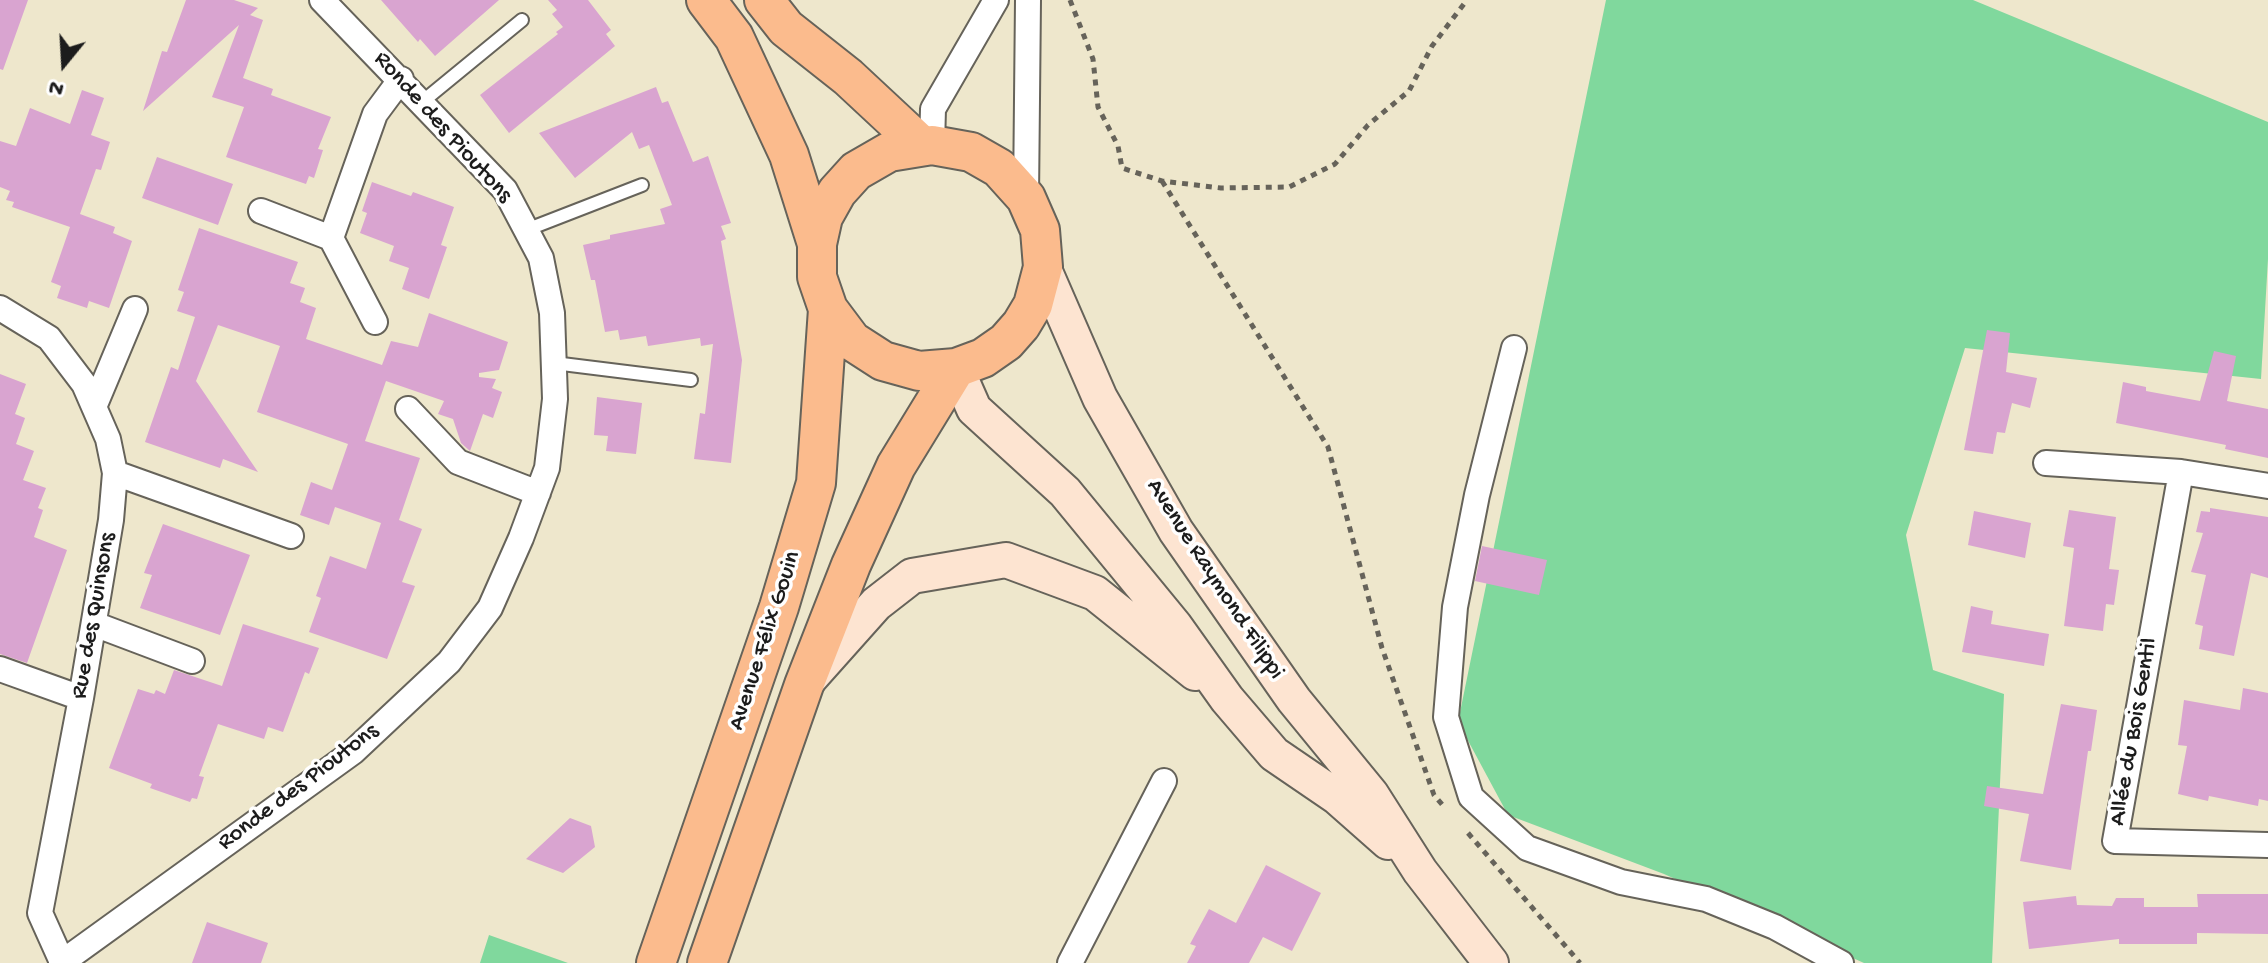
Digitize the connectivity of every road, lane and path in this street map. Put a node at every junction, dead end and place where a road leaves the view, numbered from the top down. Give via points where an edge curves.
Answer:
1 (322, 0) edge
2 (706, 0) edge
3 (764, 0) edge
4 (996, 0) edge
5 (1028, 0) edge
6 (1070, 0) edge
7 (1467, 0) edge
8 (522, 20) dead end
9 (401, 79) junction
10 (422, 102) junction
11 (926, 145) junction
12 (1162, 181) junction
13 (642, 185) dead end
14 (1026, 198) junction
15 (261, 211) dead end
16 (526, 230) junction
17 (331, 238) junction
18 (817, 244) junction
19 (1043, 267) junction
20 (0, 308) edge
21 (135, 309) dead end
22 (828, 309) junction
23 (375, 322) dead end
24 (1514, 348) dead end
25 (554, 363) junction
26 (956, 368) junction
27 (691, 380) dead end
28 (94, 407) junction
29 (408, 409) dead end
30 (2046, 463) dead end
31 (2181, 472) junction
32 (115, 473) junction
33 (2268, 486) edge
34 (538, 493) junction
35 (291, 536) dead end
36 (94, 624) junction
37 (192, 661) dead end
38 (0, 669) edge
39 (804, 685) junction
40 (81, 698) junction
41 (1227, 699) junction
42 (1164, 781) dead end
43 (1454, 818) dead end
44 (1464, 829) dead end
45 (2268, 845) edge
46 (1420, 871) junction
47 (61, 962) edge
48 (656, 963) edge
49 (707, 963) edge
50 (1070, 963) edge
51 (1491, 963) edge
52 (1580, 963) edge
53 (1841, 963) edge

1 - 9 street, Ronde des Pioutons
2 - 18 main road, Avenue Félix Gouin via 734,37 789,155
3 - 11 main road via 786,28
4 - 11 street via 933,109
5 - 14 street
6 - 12 path via 1093,59 1098,107 1118,146 1122,168
7 - 12 path via 1432,46 1409,91 1368,125 1335,164 1289,187 1221,188
8 - 10 lane
9 - 10 street, Ronde des Pioutons
9 - 17 street via 375,114
10 - 16 street, Ronde des Pioutons via 505,190
11 - 14 main road, Avenue Félix Gouin via 971,152 999,168
11 - 18 main road via 889,152 856,171 823,217
12 - 43 path via 1328,447 1382,648 1434,795
13 - 16 lane
14 - 19 main road, Avenue Félix Gouin via 1040,230
15 - 17 street
16 - 25 street, Ronde des Pioutons via 541,258 550,299
17 - 23 street
18 - 22 main road, Avenue Félix Gouin via 817,277
19 - 26 main road, Avenue Félix Gouin via 1033,305 1021,325 983,358
19 - 46 main road, Avenue Raymond Filippi via 1100,398 1176,531 1294,700 1371,794
20 - 28 street, Rue des Quinsons via 49,338 84,384
21 - 28 street
22 - 26 main road, Avenue Félix Gouin via 852,341 883,361 919,371
22 - 48 main road, Avenue Félix Gouin via 816,483 779,607
24 - 53 street via 1455,607 1446,717 1471,797 1527,848 1621,882 1706,899 1775,927
25 - 27 lane
25 - 34 street, Ronde des Pioutons via 547,468
26 - 39 main road, Avenue Félix Gouin via 896,466
26 - 41 main road, Avenue Raymond Filippi via 974,409 1065,492 1175,626
28 - 32 street, Rue des Quinsons
29 - 34 street via 458,462
30 - 31 street
31 - 33 street
31 - 45 street, Allée du Bois Gentil via 2115,841
32 - 35 street
32 - 36 street, Rue des Quinsons
34 - 47 street, Ronde des Pioutons via 490,608 449,662 353,752
36 - 37 street
36 - 40 street, Rue des Quinsons
38 - 40 street
39 - 41 main road, Avenue Raymond Filippi via 876,604 912,576 1006,560 1095,593
39 - 49 main road, Avenue Félix Gouin
40 - 47 street, Rue des Quinsons via 40,913
41 - 46 main road, Avenue Raymond Filippi via 1274,754 1337,797
42 - 50 street
44 - 52 path
46 - 51 main road, Avenue Raymond Filippi

